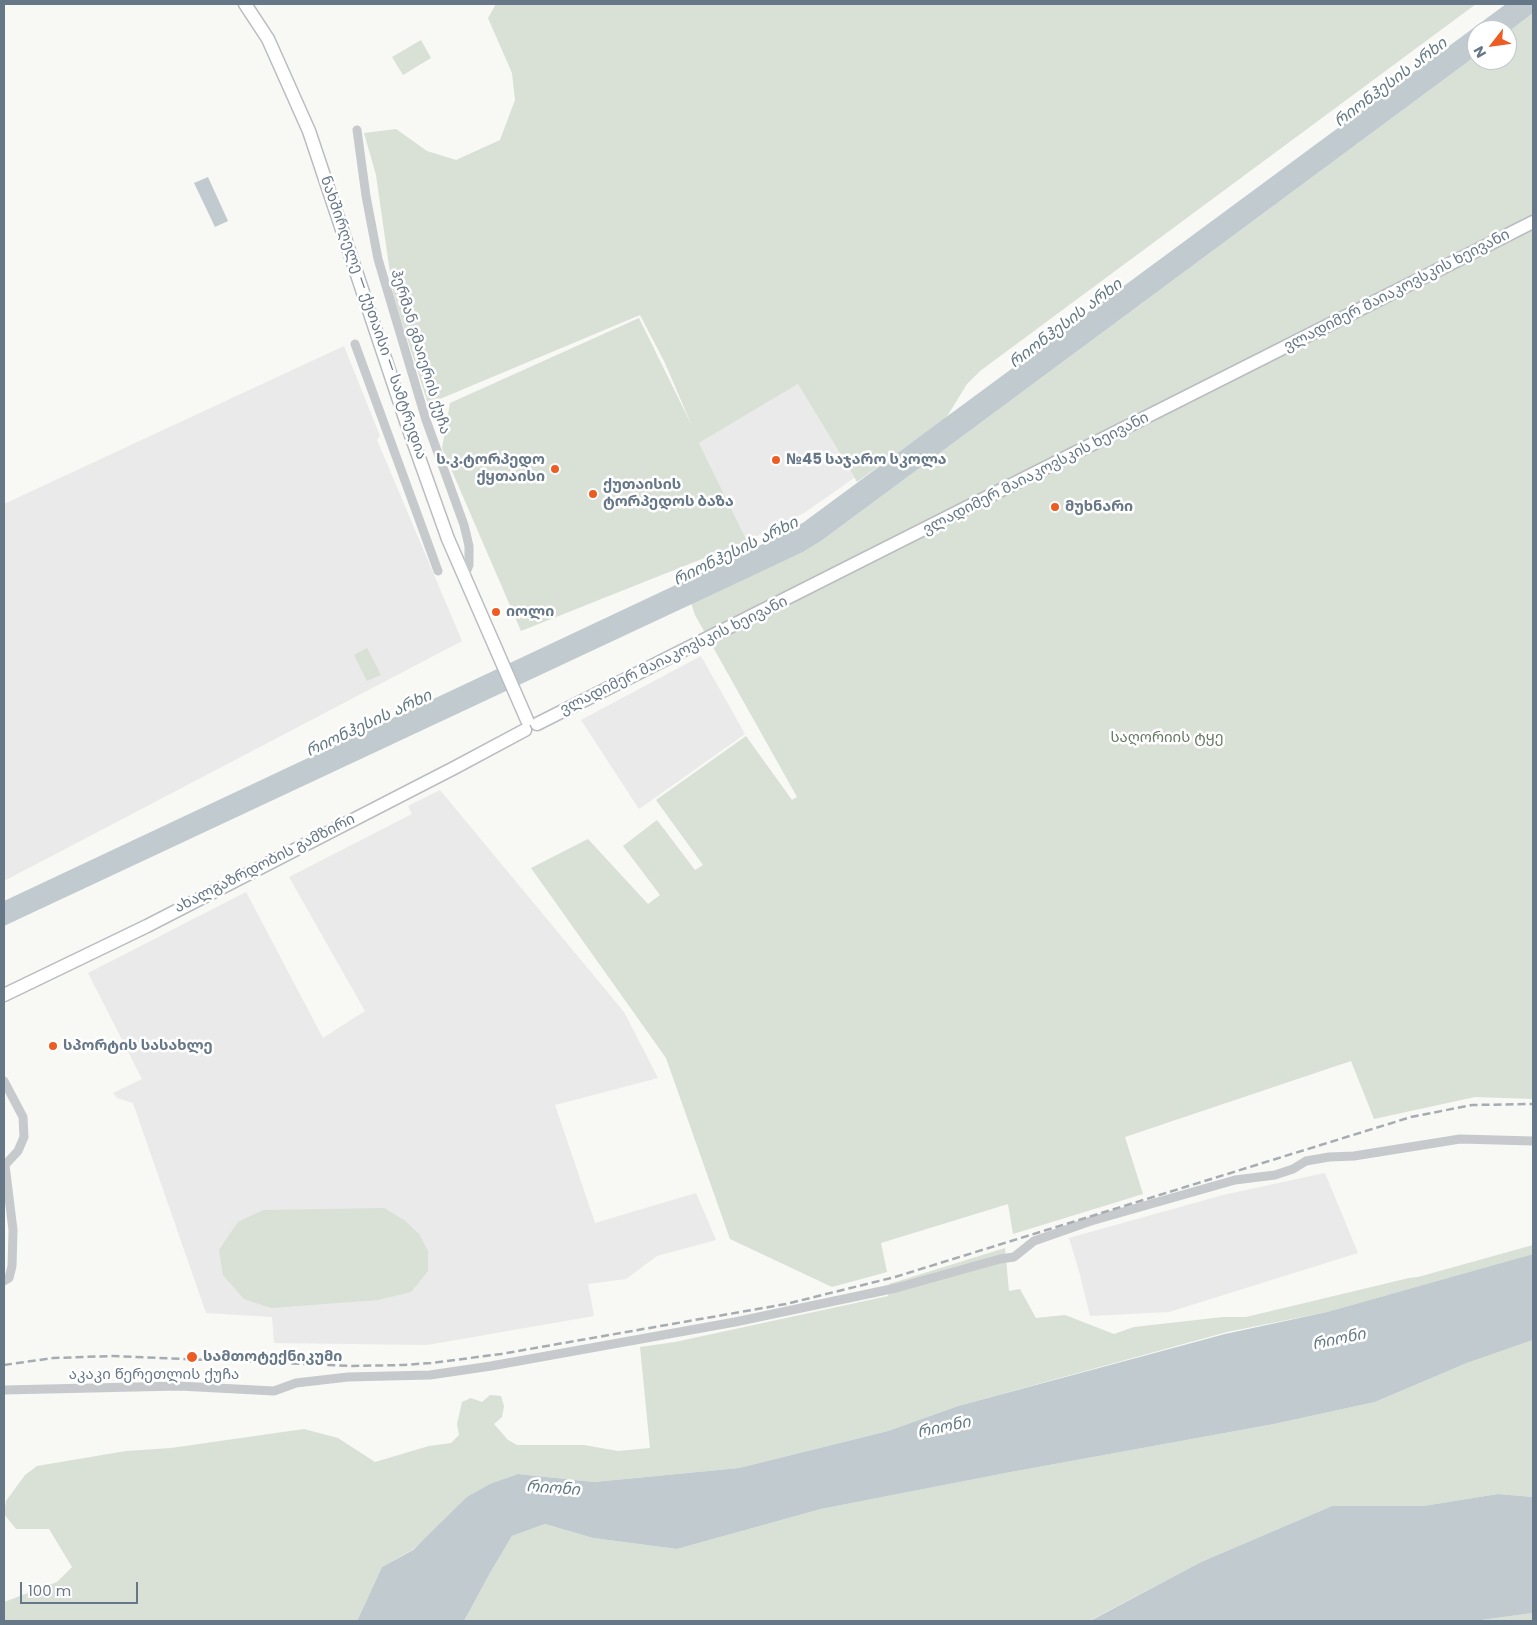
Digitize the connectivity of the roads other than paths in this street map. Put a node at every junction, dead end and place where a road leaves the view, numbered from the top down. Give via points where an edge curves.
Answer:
1 (245, 4) edge
2 (357, 130) dead end
3 (1533, 222) edge
4 (355, 344) dead end
5 (438, 571) dead end
6 (464, 577) junction
7 (530, 724) junction
8 (4, 995) edge
9 (4, 1081) edge
10 (1533, 1141) edge
11 (4, 1281) edge
12 (4, 1390) edge

1 - 6 main road, ნახშირღელე — ქუთაისი — სამტრედია via 268,39 309,131 407,424
2 - 6 street, ჰერმან გმაიერის ქუჩა via 378,259 426,420 469,546 469,565
3 - 7 main road, ვლადიმერ მაიაკოვსკის ხეივანი via 769,608
4 - 5 street
6 - 7 main road, ნახშირღელე — ქუთაისი — სამტრედია
7 - 8 main road, ახალგაზრდობის გამზირი via 454,768 147,926
9 - 11 street via 23,1118 24,1137 18,1151 5,1165 13,1230 12,1266 9,1278
10 - 12 street, აკაკი წერეთლის ქუჩა via 1460,1139 1306,1161 1275,1175 1226,1183 1091,1221 1034,1241 1014,1258 896,1288 735,1322 491,1366 430,1375 348,1377 296,1383 274,1391 180,1386

